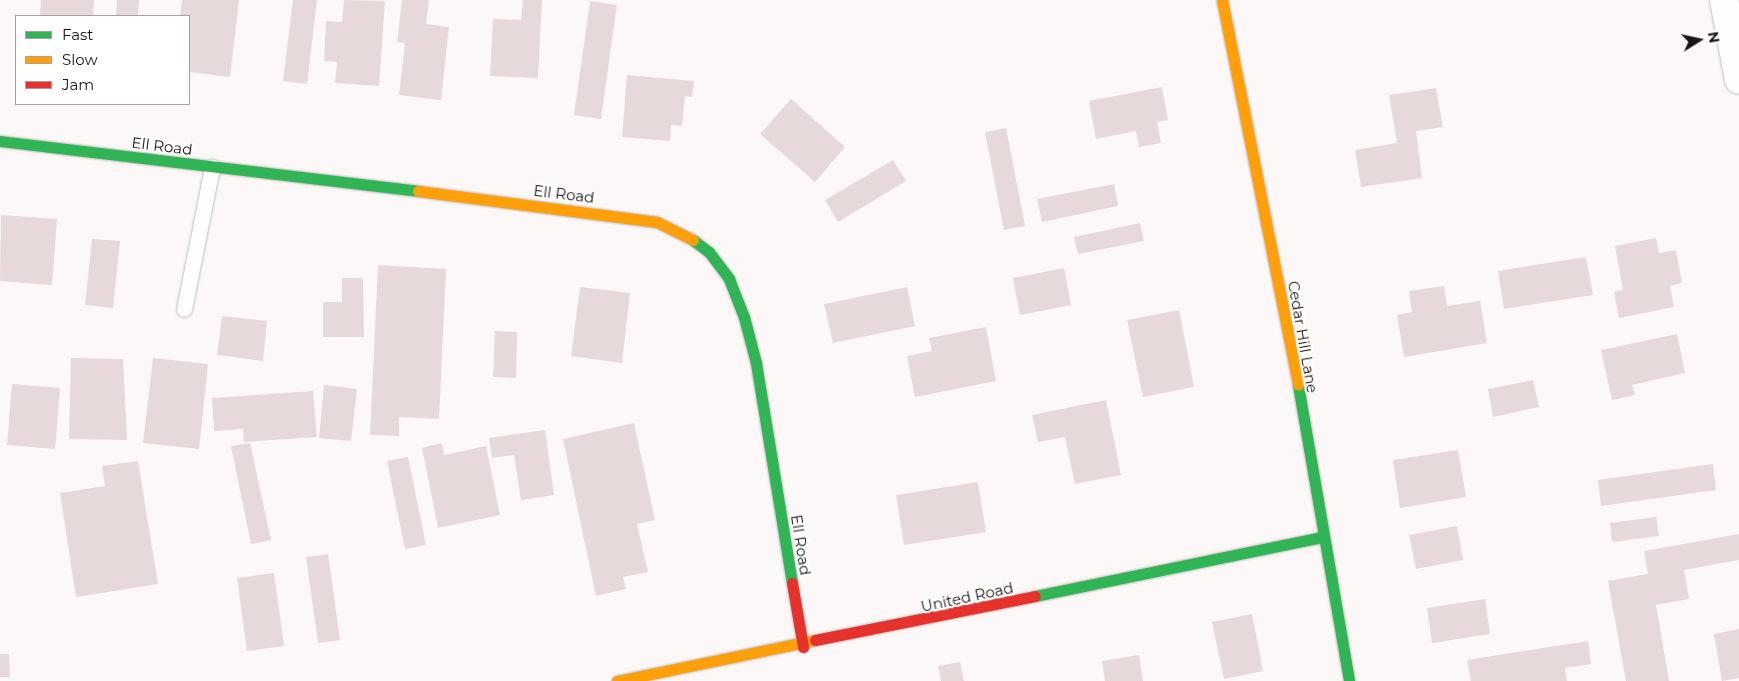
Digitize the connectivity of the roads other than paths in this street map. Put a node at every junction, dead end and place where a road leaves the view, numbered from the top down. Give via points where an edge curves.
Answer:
1 (1222, 0) edge
2 (1724, 0) edge
3 (1739, 80) edge
4 (0, 141) edge
5 (212, 167) junction
6 (184, 309) dead end
7 (1322, 537) junction
8 (803, 647) junction
9 (617, 681) edge
10 (1349, 681) edge

1 - 7 street, Cedar Hill Lane via 1289,334
2 - 3 street
4 - 5 street, Ell Road
5 - 6 lane
5 - 8 street, Ell Road via 657,222 685,234 709,252 729,279 756,363
7 - 8 street, United Road
7 - 10 street, Cedar Hill Lane
8 - 9 street, United Road

